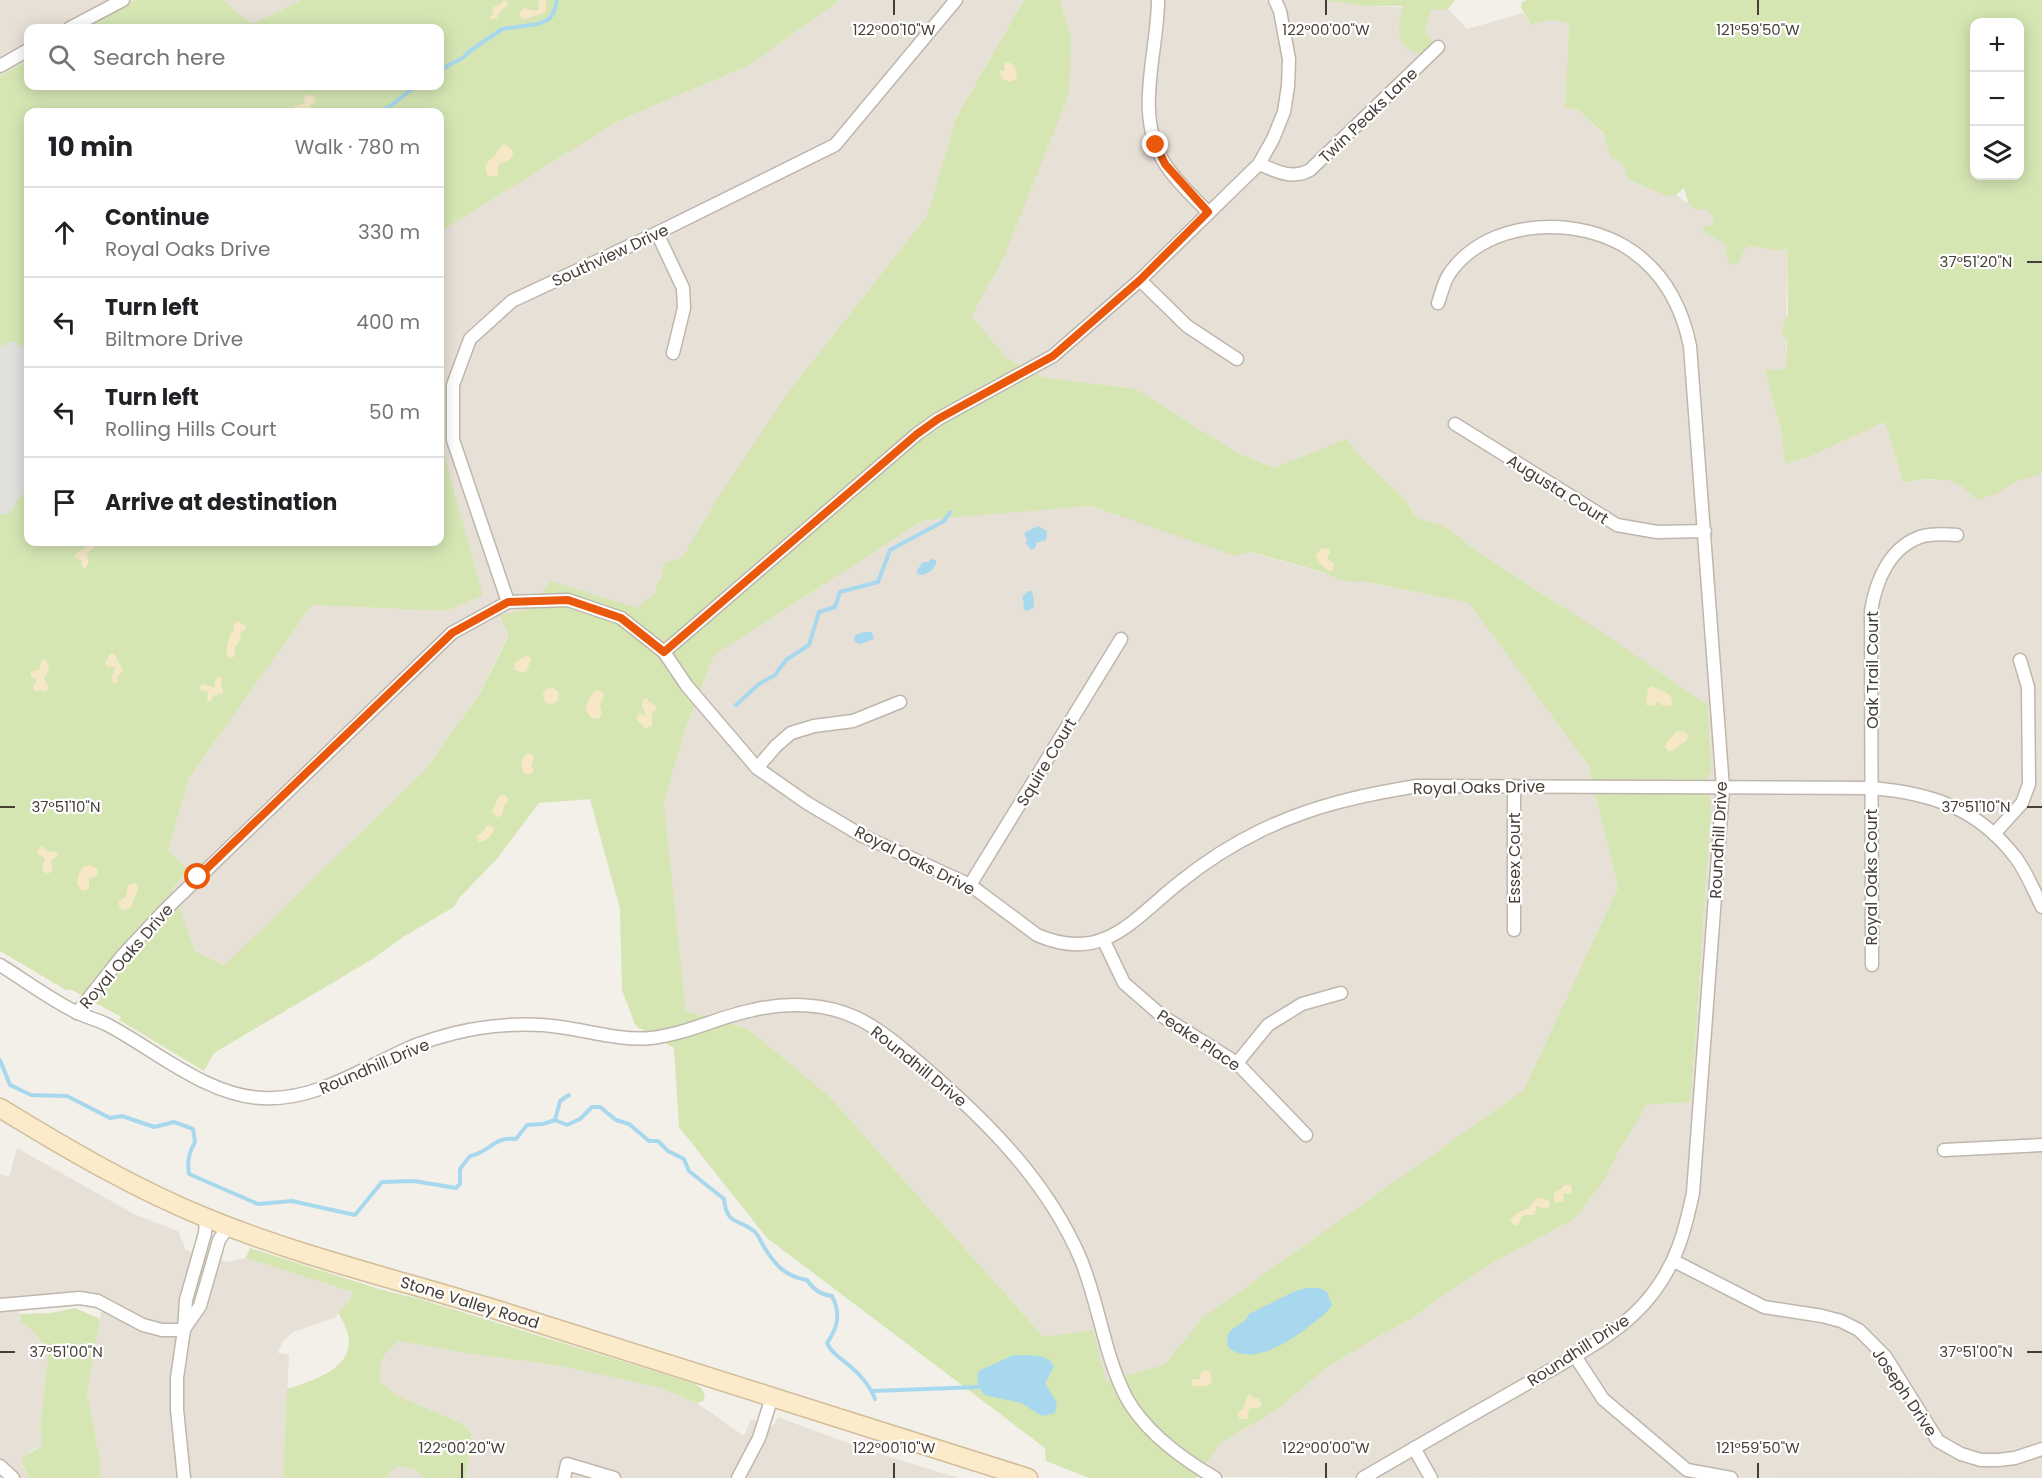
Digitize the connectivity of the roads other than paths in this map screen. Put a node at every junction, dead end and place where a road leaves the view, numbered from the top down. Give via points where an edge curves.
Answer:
1 (123, 0) edge
2 (956, 0) edge
3 (1158, 0) edge
4 (1279, 4) edge
5 (78, 24) edge
6 (1438, 47) dead end
7 (24, 52) edge
8 (0, 66) edge
9 (1259, 164) junction
10 (1208, 212) junction
11 (657, 233) junction
12 (1140, 280) junction
13 (1438, 303) dead end
14 (673, 353) dead end
15 (1238, 359) dead end
16 (1455, 424) dead end
17 (1705, 531) junction
18 (1957, 535) dead end
19 (508, 602) junction
20 (1120, 639) dead end
21 (664, 652) junction
22 (2020, 660) dead end
23 (900, 702) dead end
24 (757, 768) junction
25 (1514, 786) junction
26 (1723, 788) junction
27 (1871, 788) junction
28 (1995, 834) junction
29 (970, 885) junction
30 (2042, 907) edge
31 (1514, 930) dead end
32 (1103, 939) junction
33 (0, 965) edge
34 (1872, 965) dead end
35 (1341, 993) dead end
36 (77, 1012) junction
37 (1237, 1063) junction
38 (0, 1108) edge
39 (1306, 1135) dead end
40 (2042, 1145) edge
41 (1944, 1150) dead end
42 (206, 1218) junction
43 (228, 1227) junction
44 (1674, 1261) junction
45 (0, 1305) edge
46 (184, 1330) junction
47 (1575, 1356) junction
48 (772, 1397) junction
49 (1414, 1448) junction
50 (2042, 1449) edge
51 (957, 1456) junction
52 (0, 1466) edge
53 (1688, 1474) edge
54 (13, 1478) edge
55 (184, 1478) edge
56 (564, 1478) edge
57 (614, 1478) edge
58 (738, 1478) edge
59 (998, 1478) edge
60 (1028, 1478) edge
61 (1215, 1478) edge
62 (1363, 1478) edge
63 (1431, 1478) edge
64 (1731, 1478) edge

1 - 5 street
2 - 11 street, Southview Drive via 835,145
3 - 10 street via 1150,126 1165,164
4 - 9 street via 1289,59 1288,86 1284,112
6 - 9 street, Twin Peaks Lane via 1310,170 1291,175
7 - 8 street
9 - 10 street
10 - 12 street
11 - 14 street via 682,288 684,308
11 - 19 street, Southview Drive via 512,301 470,339 453,385 453,440
12 - 15 street via 1187,326
12 - 21 street via 1053,356 917,434
13 - 17 street, Roundhill Drive via 1447,277 1460,260 1514,231 1576,228 1633,251 1665,284 1685,324
16 - 17 street, Augusta Court via 1617,525 1657,532
17 - 26 street, Roundhill Drive
18 - 27 street, Oak Trail Court via 1924,536 1910,542 1883,570 1875,589 1871,611
19 - 21 street, Royal Oaks Drive via 568,600 621,618
19 - 36 street, Royal Oaks Drive via 452,633 165,910
20 - 29 street, Squire Court
21 - 24 street, Royal Oaks Drive via 687,686
22 - 28 street via 2028,687 2029,784 2022,804
23 - 24 street via 853,721 814,726 791,734
24 - 29 street, Royal Oaks Drive via 861,835
25 - 26 street, Royal Oaks Drive
25 - 31 street, Essex Court
25 - 32 street, Royal Oaks Drive via 1417,786 1360,795 1299,813 1217,855 1118,934
26 - 27 street, Royal Oaks Drive
26 - 44 street, Roundhill Drive via 1693,1193
27 - 28 street, Royal Oaks Drive via 1905,791 1945,802
27 - 34 street, Royal Oaks Court
28 - 30 street, Royal Oaks Drive via 2016,858
29 - 32 street, Royal Oaks Drive via 1050,941 1086,944
32 - 37 street, Peake Place via 1124,982 1162,1016
33 - 36 street, Roundhill Drive
35 - 37 street via 1302,1004 1268,1025
36 - 61 street, Roundhill Drive via 104,1023 221,1089 263,1098 312,1093 416,1045 492,1026 556,1026 647,1038 682,1033 750,1010 778,1005 821,1007 855,1017 886,1035 956,1094 1029,1172 1080,1257 1127,1398 1168,1447
37 - 39 street, Peake Place
38 - 42 street, Stone Valley Road via 131,1183
40 - 41 street
42 - 43 street, Stone Valley Road
42 - 46 street via 186,1300
43 - 46 street via 219,1240 200,1306
43 - 48 street, Stone Valley Road
44 - 47 street, Roundhill Drive via 1641,1308
44 - 50 street, Joseph Drive via 1764,1306 1822,1316 1859,1330 1885,1356 1938,1441 1961,1454 1998,1460
45 - 46 street via 98,1301 143,1325
46 - 55 street via 177,1378
47 - 49 street, Roundhill Drive
47 - 53 street via 1603,1400
48 - 51 street, Stone Valley Road
48 - 58 street via 759,1438
49 - 62 street, Roundhill Drive
49 - 63 street
51 - 59 street, Stone Valley Road
51 - 60 street, Stone Valley Road
52 - 54 street
53 - 64 street
56 - 57 street via 567,1464

